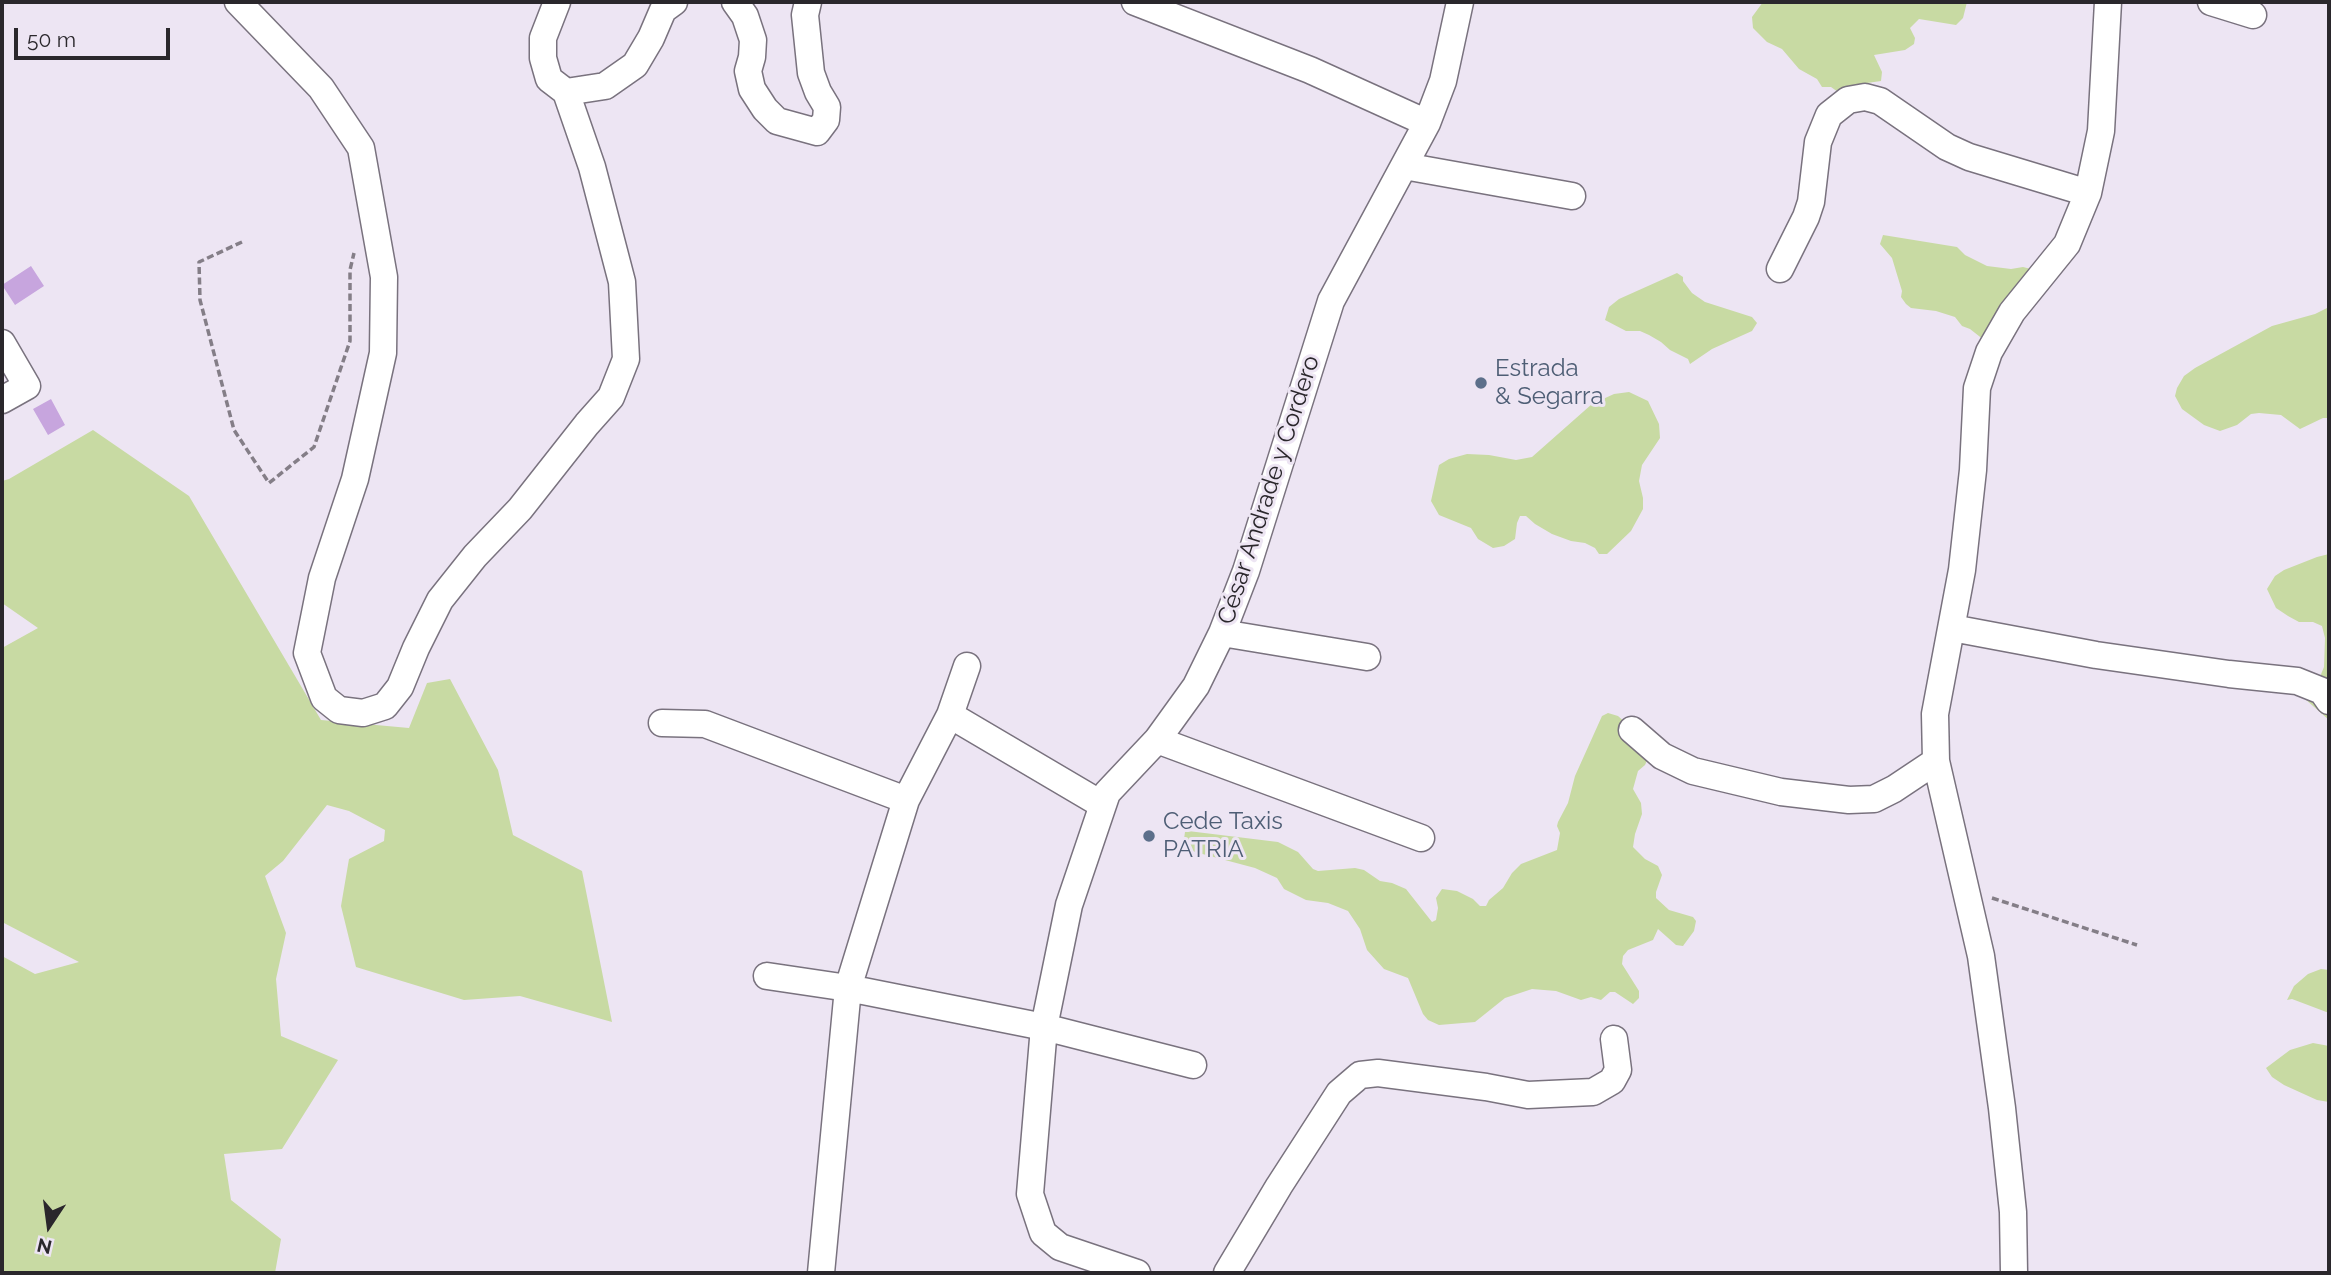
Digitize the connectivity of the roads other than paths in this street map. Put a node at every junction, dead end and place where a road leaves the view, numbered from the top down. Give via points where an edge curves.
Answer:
1 (238, 2) edge
2 (557, 2) edge
3 (674, 2) edge
4 (735, 2) edge
5 (808, 2) edge
6 (1135, 2) edge
7 (1460, 2) edge
8 (2108, 2) edge
9 (2211, 2) edge
10 (2253, 15) dead end
11 (566, 92) junction
12 (1427, 123) junction
13 (1404, 166) junction
14 (2088, 193) junction
15 (1572, 196) dead end
16 (1780, 269) dead end
17 (2, 342) edge
18 (2, 400) edge
19 (1952, 628) junction
20 (1222, 633) junction
21 (1367, 657) dead end
22 (967, 666) dead end
23 (2329, 701) edge
24 (950, 715) junction
25 (662, 723) dead end
26 (1632, 730) dead end
27 (1157, 740) junction
28 (1936, 761) junction
29 (906, 800) junction
30 (1101, 804) junction
31 (1421, 838) dead end
32 (767, 976) dead end
33 (848, 988) junction
34 (1044, 1027) junction
35 (1614, 1039) dead end
36 (1193, 1065) dead end
37 (821, 1273) edge
38 (1137, 1273) edge
39 (1227, 1273) edge
40 (2014, 1273) edge

1 - 11 street via 321,88 361,148 384,277 383,353 355,479 322,578 307,653 324,698 340,710 363,713 385,705 400,687 440,600 611,397 626,359 622,282 592,167
2 - 11 street via 543,38 543,58 549,79
3 - 11 street via 663,10 635,65 605,86
4 - 5 street via 753,40 748,71 752,89 777,121 817,132 826,120 827,107 811,74 805,15
6 - 12 street via 1310,69
7 - 12 street, César Andrade y Cordero via 1443,81
8 - 14 street via 2101,131
9 - 10 street
12 - 13 street, César Andrade y Cordero
13 - 15 street
13 - 20 street, César Andrade y Cordero via 1331,300 1246,571
14 - 16 street via 1969,157 1880,101 1866,97 1847,100 1829,116 1818,142 1811,202
14 - 19 street via 2067,244 2012,312 1989,352 1977,388 1973,470
17 - 18 street via 27,386
19 - 23 street via 2096,655 2297,681 2322,691
19 - 28 street via 1936,714
20 - 21 street
20 - 27 street, César Andrade y Cordero via 1196,686
22 - 24 street
24 - 29 street
24 - 30 street
25 - 29 street via 705,724
26 - 28 street via 1662,756 1693,771 1781,792 1849,800 1874,799
27 - 30 street, César Andrade y Cordero
27 - 31 street
28 - 40 street via 1981,956 2013,1212
29 - 33 street
30 - 34 street, César Andrade y Cordero via 1069,905
32 - 33 street
33 - 34 street
33 - 37 street
34 - 36 street
34 - 38 street, César Andrade y Cordero via 1030,1195 1034,1212 1043,1233 1060,1247
35 - 39 street via 1618,1070 1612,1081 1593,1091 1528,1095 1360,1074 1339,1093

